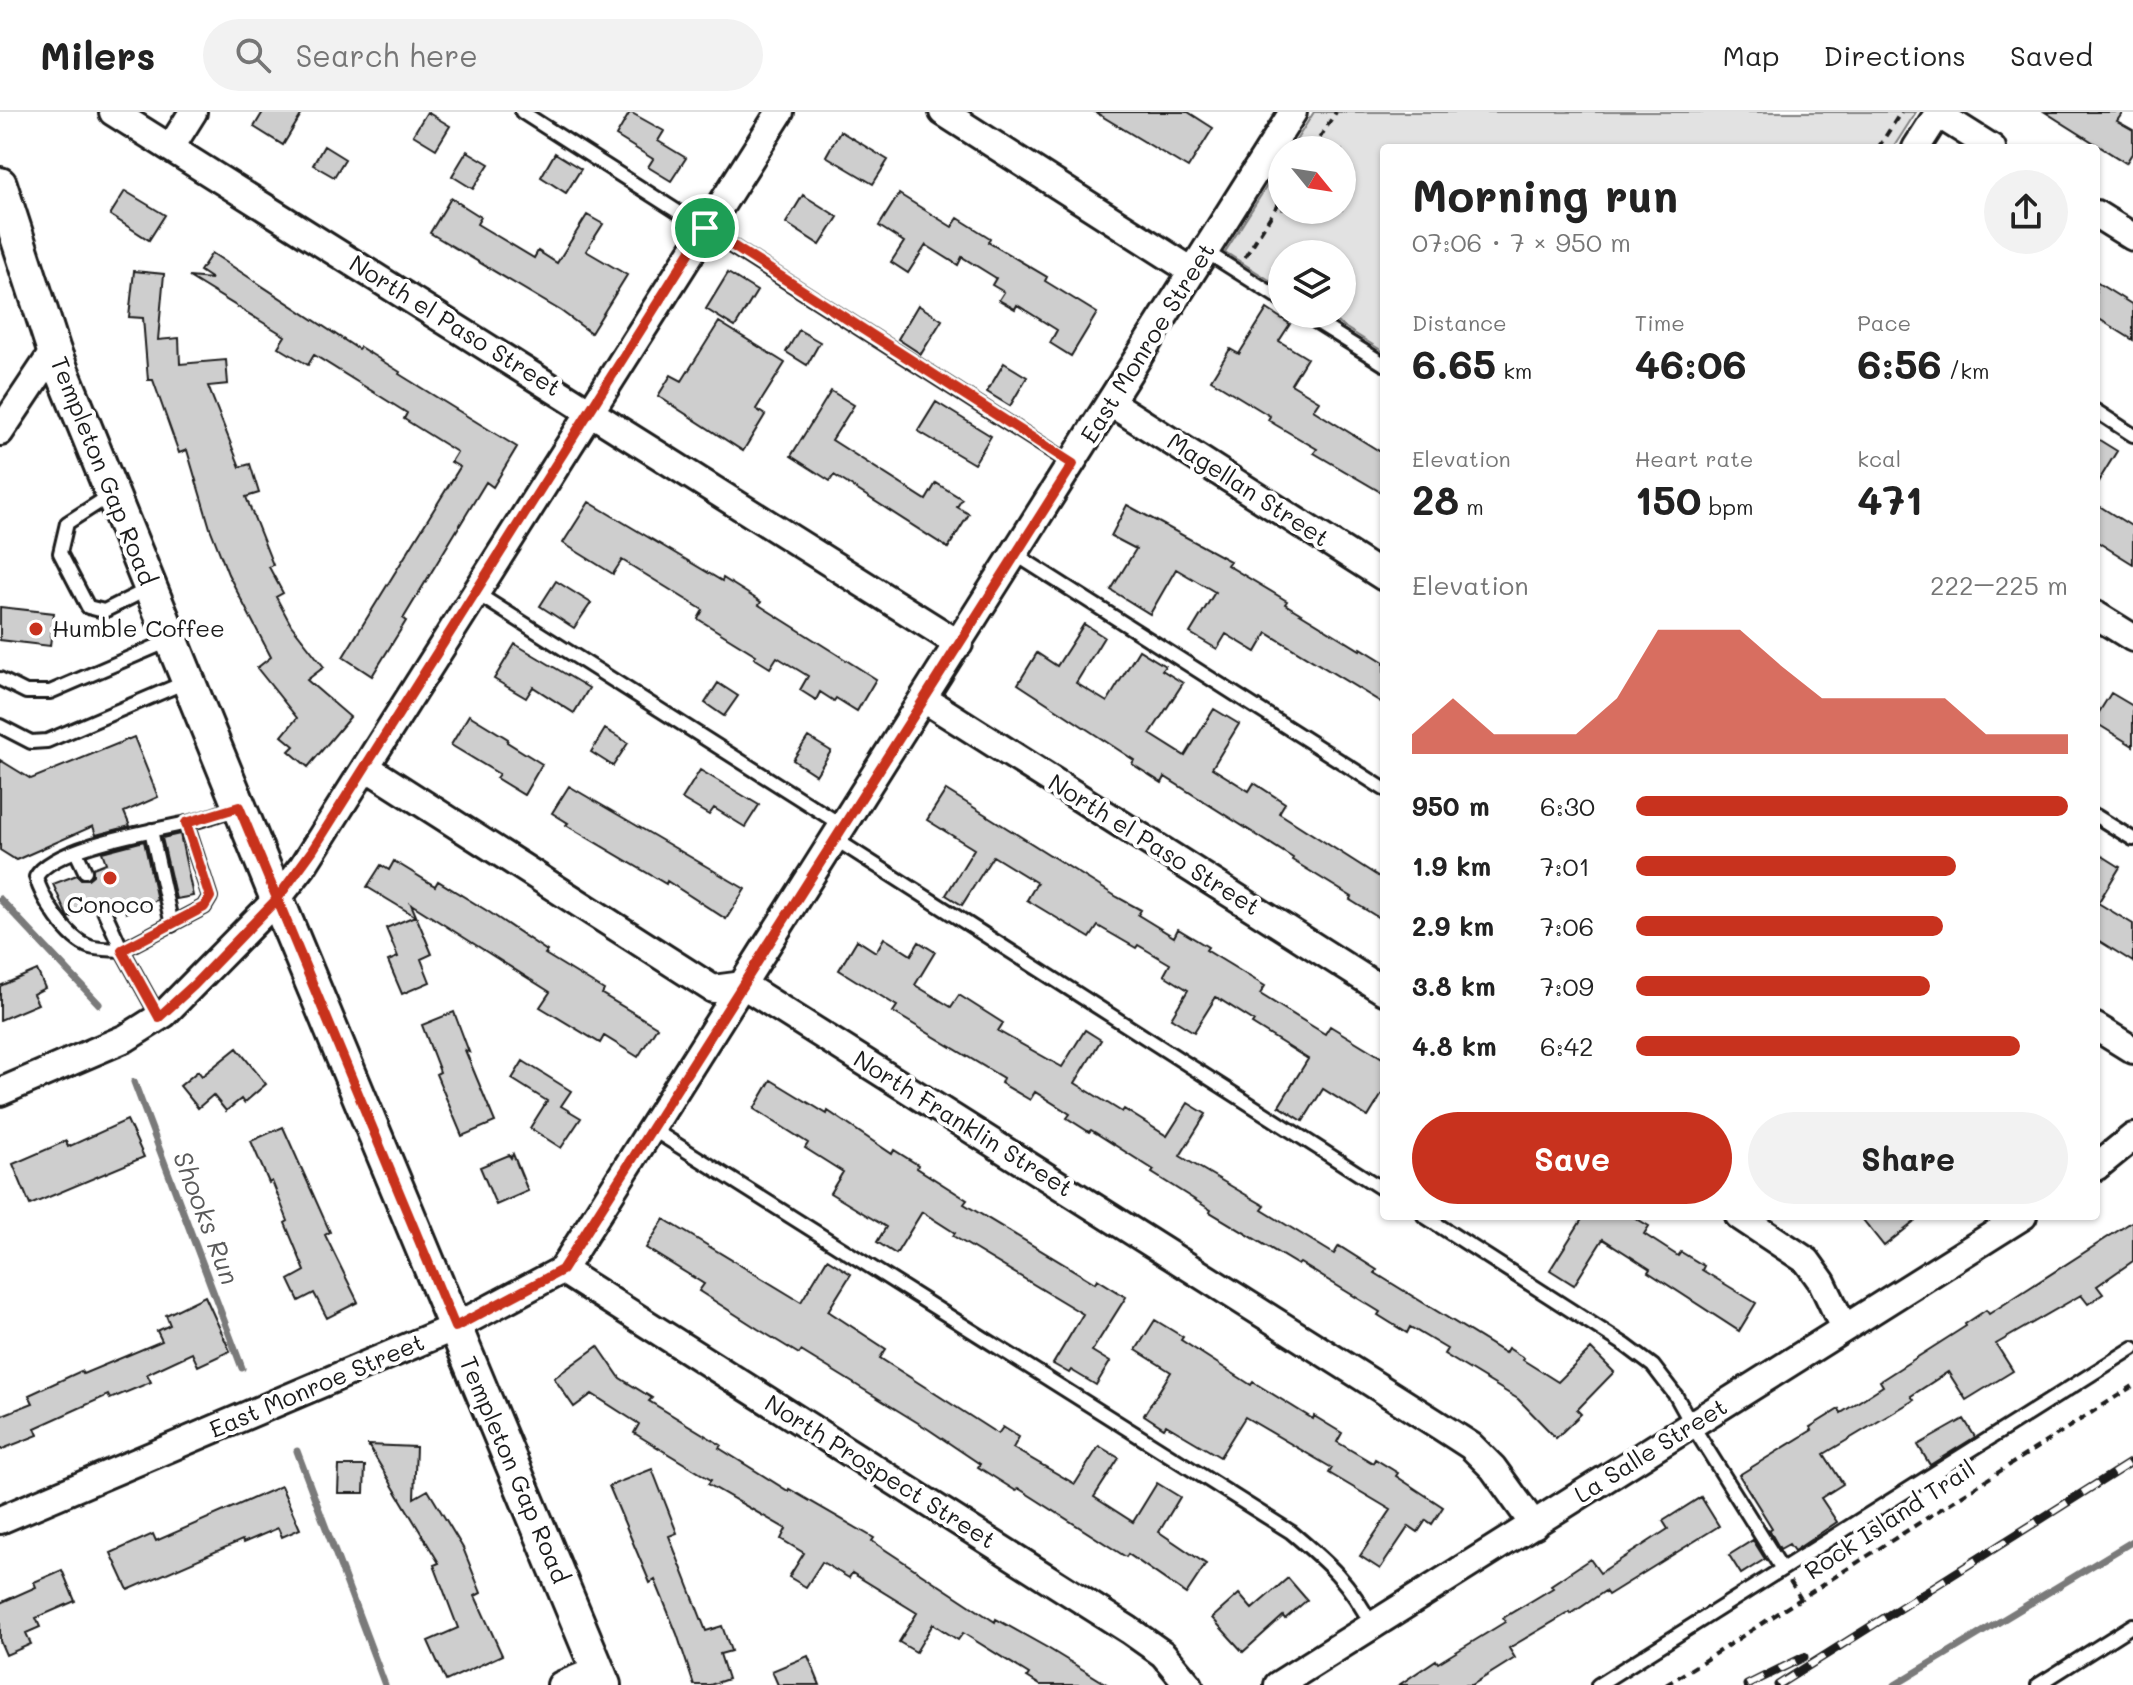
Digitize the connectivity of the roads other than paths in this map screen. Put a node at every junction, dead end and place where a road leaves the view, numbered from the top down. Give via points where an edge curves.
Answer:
1 (113, 112) edge
2 (193, 112) edge
3 (522, 112) edge
4 (780, 112) edge
5 (943, 112) edge
6 (1293, 112) edge
7 (1939, 113) edge
8 (1919, 144) edge
9 (1986, 144) edge
10 (171, 147) junction
11 (0, 184) edge
12 (2100, 216) edge
13 (705, 228) junction
14 (2133, 237) edge
15 (1199, 261) junction
16 (1268, 293) edge
17 (1326, 328) edge
18 (54, 351) junction
19 (1380, 362) edge
20 (1111, 403) junction
21 (591, 412) junction
22 (2100, 414) edge
23 (0, 432) edge
24 (2133, 435) edge
25 (1073, 464) junction
26 (112, 494) junction
27 (1015, 554) junction
28 (1380, 574) edge
29 (150, 588) junction
30 (476, 593) junction
31 (2100, 617) edge
32 (2133, 638) edge
33 (171, 640) junction
34 (959, 644) junction
35 (0, 679) edge
36 (188, 681) junction
37 (924, 699) junction
38 (0, 726) edge
39 (366, 767) junction
40 (1380, 786) edge
41 (239, 807) junction
42 (2100, 818) edge
43 (186, 823) junction
44 (151, 830) junction
45 (839, 833) junction
46 (2133, 839) edge
47 (76, 852) junction
48 (85, 871) dead end
49 (277, 899) junction
50 (101, 904) dead end
51 (172, 925) junction
52 (122, 950) junction
53 (743, 985) junction
54 (1380, 988) edge
55 (159, 1017) junction
56 (2100, 1029) edge
57 (2133, 1050) edge
58 (0, 1092) edge
59 (652, 1129) junction
60 (2133, 1137) edge
61 (2100, 1164) edge
62 (1380, 1187) edge
63 (1430, 1220) edge
64 (1745, 1220) edge
65 (2011, 1220) edge
66 (562, 1270) junction
67 (455, 1327) junction
68 (1844, 1328) junction
69 (2133, 1348) edge
70 (1692, 1425) junction
71 (0, 1520) edge
72 (1534, 1525) junction
73 (1782, 1569) junction
74 (2133, 1625) edge
75 (1372, 1626) junction
76 (601, 1678) edge
77 (561, 1685) edge
78 (1189, 1685) edge
79 (1278, 1685) edge
80 (1598, 1685) edge
81 (2038, 1685) edge

1 - 10 street, North el Paso Street
2 - 10 street
3 - 13 lane
4 - 13 street
5 - 15 street
6 - 15 street, East Monroe Street
7 - 8 street
7 - 9 street
10 - 21 street, North el Paso Street
11 - 18 street, Templeton Gap Road
12 - 14 street
13 - 21 street
13 - 25 lane
15 - 16 lane
15 - 20 street, East Monroe Street
17 - 19 lane
18 - 23 street
18 - 26 street, Templeton Gap Road
20 - 25 street, East Monroe Street
20 - 28 street, Magellan Street
21 - 30 street
21 - 34 street, North el Paso Street
22 - 24 lane
25 - 27 street, East Monroe Street
26 - 29 street, Templeton Gap Road
26 - 29 lane via 67,523 60,553 88,607 104,611
27 - 34 street, East Monroe Street
27 - 40 lane
29 - 33 street, Templeton Gap Road
30 - 39 street
30 - 45 lane
31 - 32 street
33 - 35 lane via 50,692 26,692
33 - 36 street, Templeton Gap Road
34 - 37 street, East Monroe Street
36 - 38 lane via 47,741 31,742
36 - 41 street, Templeton Gap Road
37 - 45 street, East Monroe Street
37 - 54 street, North el Paso Street
39 - 49 street
39 - 53 street via 713,989
41 - 43 lane
41 - 49 street, Templeton Gap Road
42 - 46 lane
43 - 44 lane
43 - 51 lane via 210,897 204,907
44 - 47 lane
44 - 51 lane
45 - 53 street, East Monroe Street
45 - 62 lane
47 - 48 lane
47 - 52 lane via 39,871 39,890 63,926 87,946
49 - 55 street
49 - 67 street, Templeton Gap Road
50 - 52 lane
51 - 52 lane
52 - 55 lane
53 - 59 street, East Monroe Street
53 - 72 street, North Franklin Street via 1471,1446
55 - 58 street via 126,1038
56 - 57 street
59 - 66 street, East Monroe Street
59 - 75 lane via 1291,1532 1334,1568
60 - 61 street
63 - 70 lane via 1653,1366
64 - 68 street via 1807,1261
65 - 68 street, La Salle Street
66 - 67 street, East Monroe Street
66 - 78 street, North Prospect Street via 1129,1630 1163,1654
67 - 71 street, East Monroe Street
67 - 76 street, Templeton Gap Road
68 - 70 street, La Salle Street
69 - 73 lane
70 - 72 street, La Salle Street
70 - 73 lane
72 - 75 street, La Salle Street
73 - 80 lane
74 - 81 lane
75 - 79 street, La Salle Street
76 - 77 street

